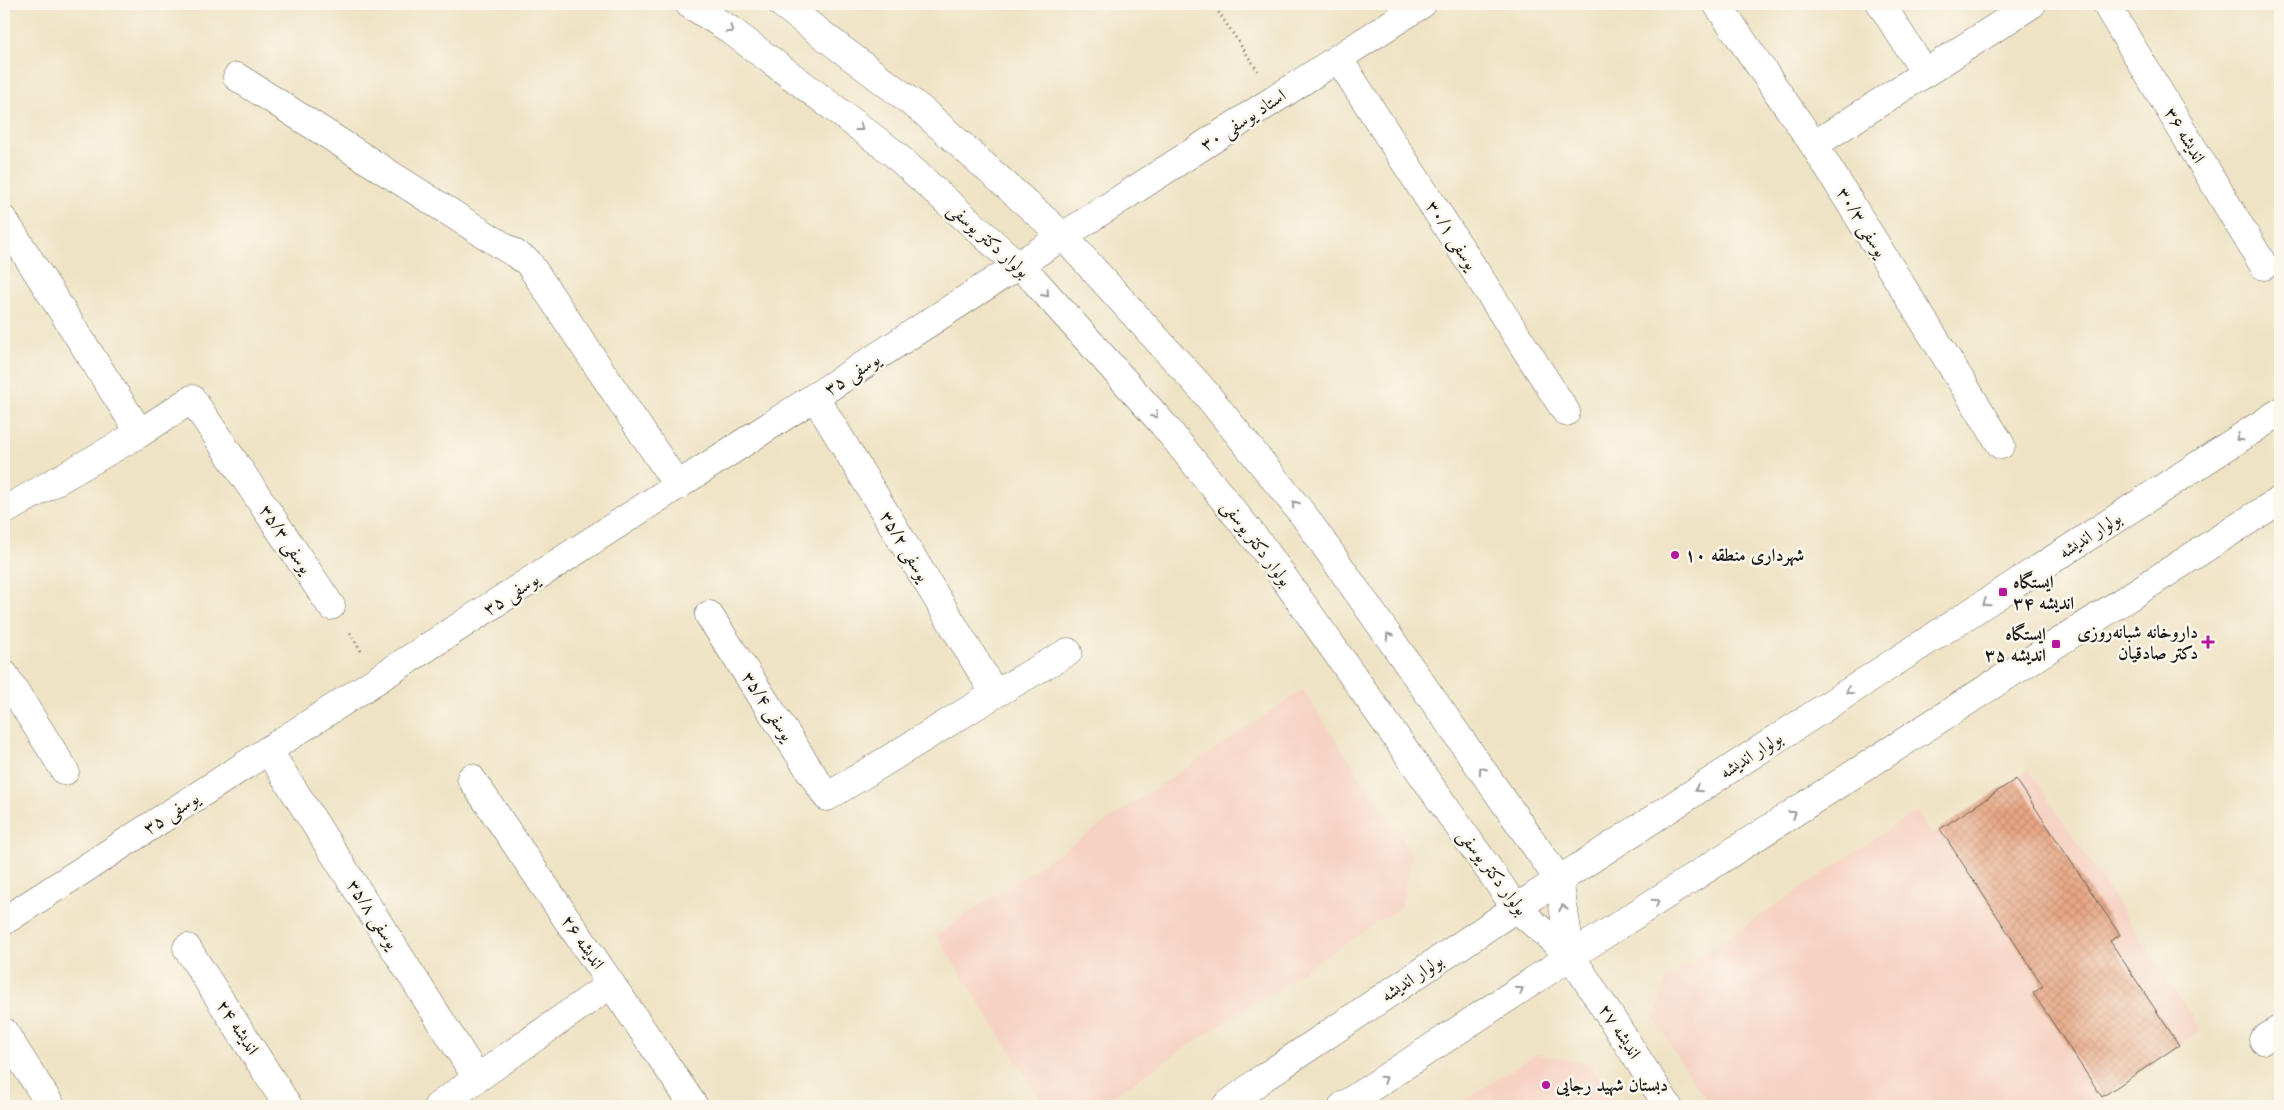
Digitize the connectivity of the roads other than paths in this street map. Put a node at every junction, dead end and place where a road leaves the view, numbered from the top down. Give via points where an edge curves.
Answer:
1 (689, 4) edge
2 (782, 4) edge
3 (1422, 4) edge
4 (1717, 4) edge
5 (1881, 4) edge
6 (2032, 4) edge
7 (2106, 4) edge
8 (1338, 58) junction
9 (1925, 73) junction
10 (237, 77) dead end
11 (1814, 145) junction
12 (4, 220) edge
13 (1063, 236) junction
14 (1019, 266) junction
15 (2264, 266) dead end
16 (815, 397) junction
17 (1566, 412) dead end
18 (2280, 412) edge
19 (140, 433) junction
20 (2001, 445) dead end
21 (678, 486) junction
22 (2280, 500) edge
23 (4, 511) edge
24 (331, 606) road end
25 (709, 615) dead end
26 (1068, 652) dead end
27 (4, 674) edge
28 (995, 694) junction
29 (268, 750) junction
30 (65, 771) dead end
31 (471, 778) dead end
32 (1559, 880) junction
33 (1516, 908) junction
34 (4, 921) edge
35 (188, 948) dead end
36 (1571, 956) junction
37 (611, 984) junction
38 (4, 1032) edge
39 (478, 1078) junction
40 (51, 1106) edge
41 (288, 1106) edge
42 (438, 1106) edge
43 (694, 1106) edge
44 (1226, 1106) edge
45 (1343, 1106) edge
46 (1668, 1106) edge

1 -> 14 street, بولوار دکتر یوسفی via 729,29 891,151
2 - 13 street via 923,111
3 - 8 street, استاد یوسفی ۳۰
4 - 11 street, یوسفی ۳۰/۳
5 - 9 street
6 - 9 street
7 - 15 street, اندیشه ۳۶
8 - 13 street, استاد یوسفی ۳۰
8 - 17 street, یوسفی ۳۰/۱
9 - 11 street
10 - 21 street via 528,262
11 - 20 street, یوسفی ۳۰/۳
12 - 19 street
13 - 14 street, استاد یوسفی ۳۰
32 -> 13 street via 1305,517 1203,390
14 - 16 street, یوسفی ۳۵
14 -> 33 street, بولوار دکتر یوسفی via 1163,424 1263,548
16 - 21 street, یوسفی ۳۵
16 - 28 street, یوسفی ۳۵/۲
18 -> 32 street, بولوار اندیشه
19 - 23 street
19 - 24 street, یوسفی ۳۵/۳ via 192,399
21 - 29 street, یوسفی ۳۵
36 -> 22 street
25 - 28 street, یوسفی ۳۵/۴ via 827,797
26 - 28 street
27 - 30 street
29 - 34 street, یوسفی ۳۵
29 - 39 street, یوسفی ۳۵/۸
31 - 37 street, اندیشه ۲۶
32 - 33 street, بولوار اندیشه
36 -> 32 street
33 - 36 street, بولوار دکتر یوسفی
33 - 44 street, بولوار اندیشه
35 - 41 street, اندیشه ۲۴
45 -> 36 street
36 - 46 street, اندیشه ۲۷
37 - 39 street
37 - 43 street, اندیشه ۲۶
38 - 40 street
39 - 42 street

